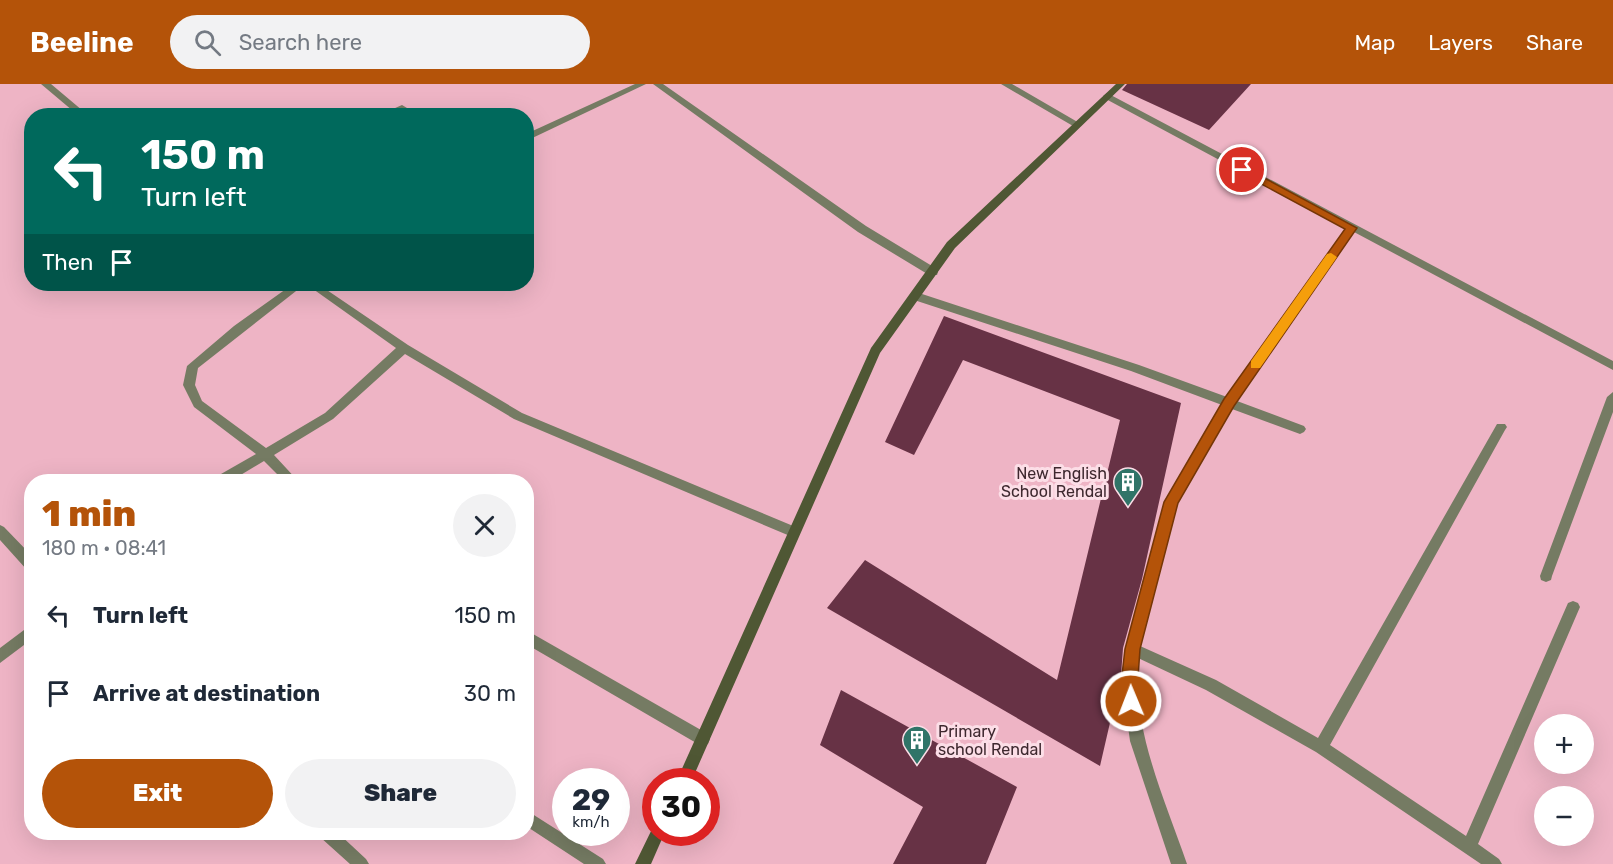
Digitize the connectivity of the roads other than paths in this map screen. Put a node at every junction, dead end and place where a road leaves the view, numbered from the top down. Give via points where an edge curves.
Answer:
1 (45, 84) edge
2 (642, 84) edge
3 (657, 84) edge
4 (1005, 84) edge
5 (1121, 84) edge
6 (1107, 96) junction
7 (75, 108) edge
8 (1076, 124) junction
9 (534, 134) edge
10 (1352, 228) junction
11 (933, 272) junction
12 (290, 291) edge
13 (321, 291) edge
14 (915, 296) junction
15 (404, 348) junction
16 (1613, 366) edge
17 (1613, 398) edge
18 (1229, 402) junction
19 (1501, 427) dead end
20 (1300, 429) dead end
21 (265, 454) junction
22 (231, 474) edge
23 (285, 474) edge
24 (0, 531) edge
25 (794, 531) junction
26 (24, 557) edge
27 (1546, 576) dead end
28 (1573, 607) dead end
29 (24, 637) edge
30 (534, 641) edge
31 (1132, 649) junction
32 (0, 657) edge
33 (703, 739) junction
34 (1321, 747) junction
35 (689, 768) edge
36 (534, 822) edge
37 (334, 840) edge
38 (651, 846) edge
39 (1469, 847) junction
40 (361, 864) edge
41 (598, 864) edge
42 (643, 864) edge
43 (1179, 864) edge
44 (1494, 864) edge

1 - 7 street
2 - 9 street
3 - 11 street via 862,229
4 - 8 street
5 - 6 main road
6 - 8 main road
6 - 10 street
8 - 11 main road via 951,245
10 - 16 street
10 - 18 street
11 - 14 main road
12 - 21 street via 193,366 189,385 198,404
13 - 15 street
14 - 18 street
14 - 25 main road via 874,351
15 - 21 street via 329,416
15 - 25 street via 518,416
17 - 27 street
18 - 20 street
18 - 31 street via 1171,502
19 - 34 street
21 - 22 street
21 - 23 street
24 - 26 street
25 - 33 main road
28 - 39 street
29 - 32 street
30 - 33 street
31 - 34 street via 1211,685
31 - 43 street via 1129,684 1137,741
33 - 35 main road
34 - 39 street
36 - 41 street
37 - 40 street
38 - 42 main road
39 - 44 street

